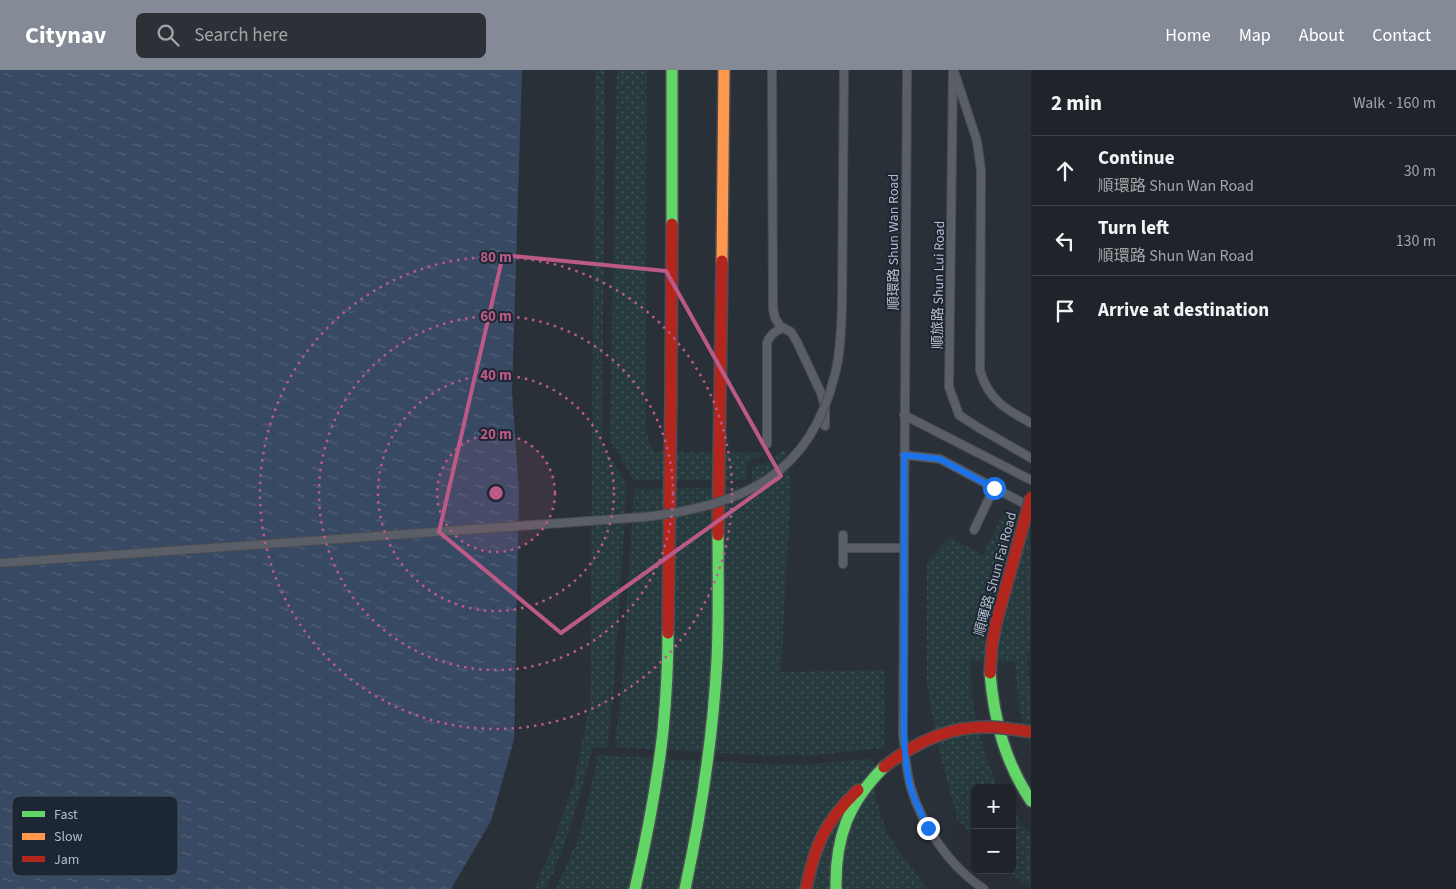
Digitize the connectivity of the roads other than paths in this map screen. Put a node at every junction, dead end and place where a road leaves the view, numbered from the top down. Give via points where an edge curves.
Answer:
1 (672, 70) edge
2 (724, 70) edge
3 (772, 70) edge
4 (844, 70) edge
5 (906, 70) edge
6 (954, 70) edge
7 (782, 328) junction
8 (1013, 414) junction
9 (904, 415) junction
10 (1031, 419) edge
11 (1031, 423) edge
12 (825, 426) dead end
13 (767, 444) dead end
14 (904, 455) junction
15 (1031, 458) edge
16 (1031, 480) edge
17 (994, 488) junction
18 (1031, 497) edge
19 (1031, 507) edge
20 (974, 530) dead end
21 (843, 535) dead end
22 (843, 548) junction
23 (904, 548) junction
24 (0, 563) edge
25 (843, 564) dead end
26 (1031, 732) edge
27 (884, 767) junction
28 (1031, 801) edge
29 (635, 889) edge
30 (685, 889) edge
31 (806, 889) edge
32 (836, 889) edge
33 (984, 889) edge

1 - 29 main road via 671,449 665,711 656,785
2 - 30 main road via 717,660 709,754
3 - 7 lane via 773,309
4 - 24 lane, bridge via 842,306 836,372 821,415 801,449 779,470 751,489 701,508 645,517
5 - 9 lane, 順環路 Shun Wan Road
6 - 8 lane via 977,141 981,170 980,371 991,395
6 - 15 lane, 順旅路 Shun Lui Road via 949,387 959,415
7 - 12 lane via 791,332 821,393
7 - 13 lane via 772,333 767,343
8 - 10 lane
8 - 11 lane
9 - 14 lane, 順環路 Shun Wan Road
9 - 16 lane
14 - 17 lane via 940,459
14 - 23 lane, 順環路 Shun Wan Road
17 - 19 lane
17 - 20 lane
18 - 28 main road, 順暉路 Shun Fai Road, bridge via 996,623 990,673 993,708 1006,754
21 - 22 lane
22 - 23 lane
22 - 25 lane
23 - 33 lane, 順環路 Shun Wan Road via 904,735 911,788 928,828 945,852
26 - 27 main road, bridge via 983,727 933,736
27 - 31 main road via 829,821 816,847
27 - 32 main road via 850,811 839,845

